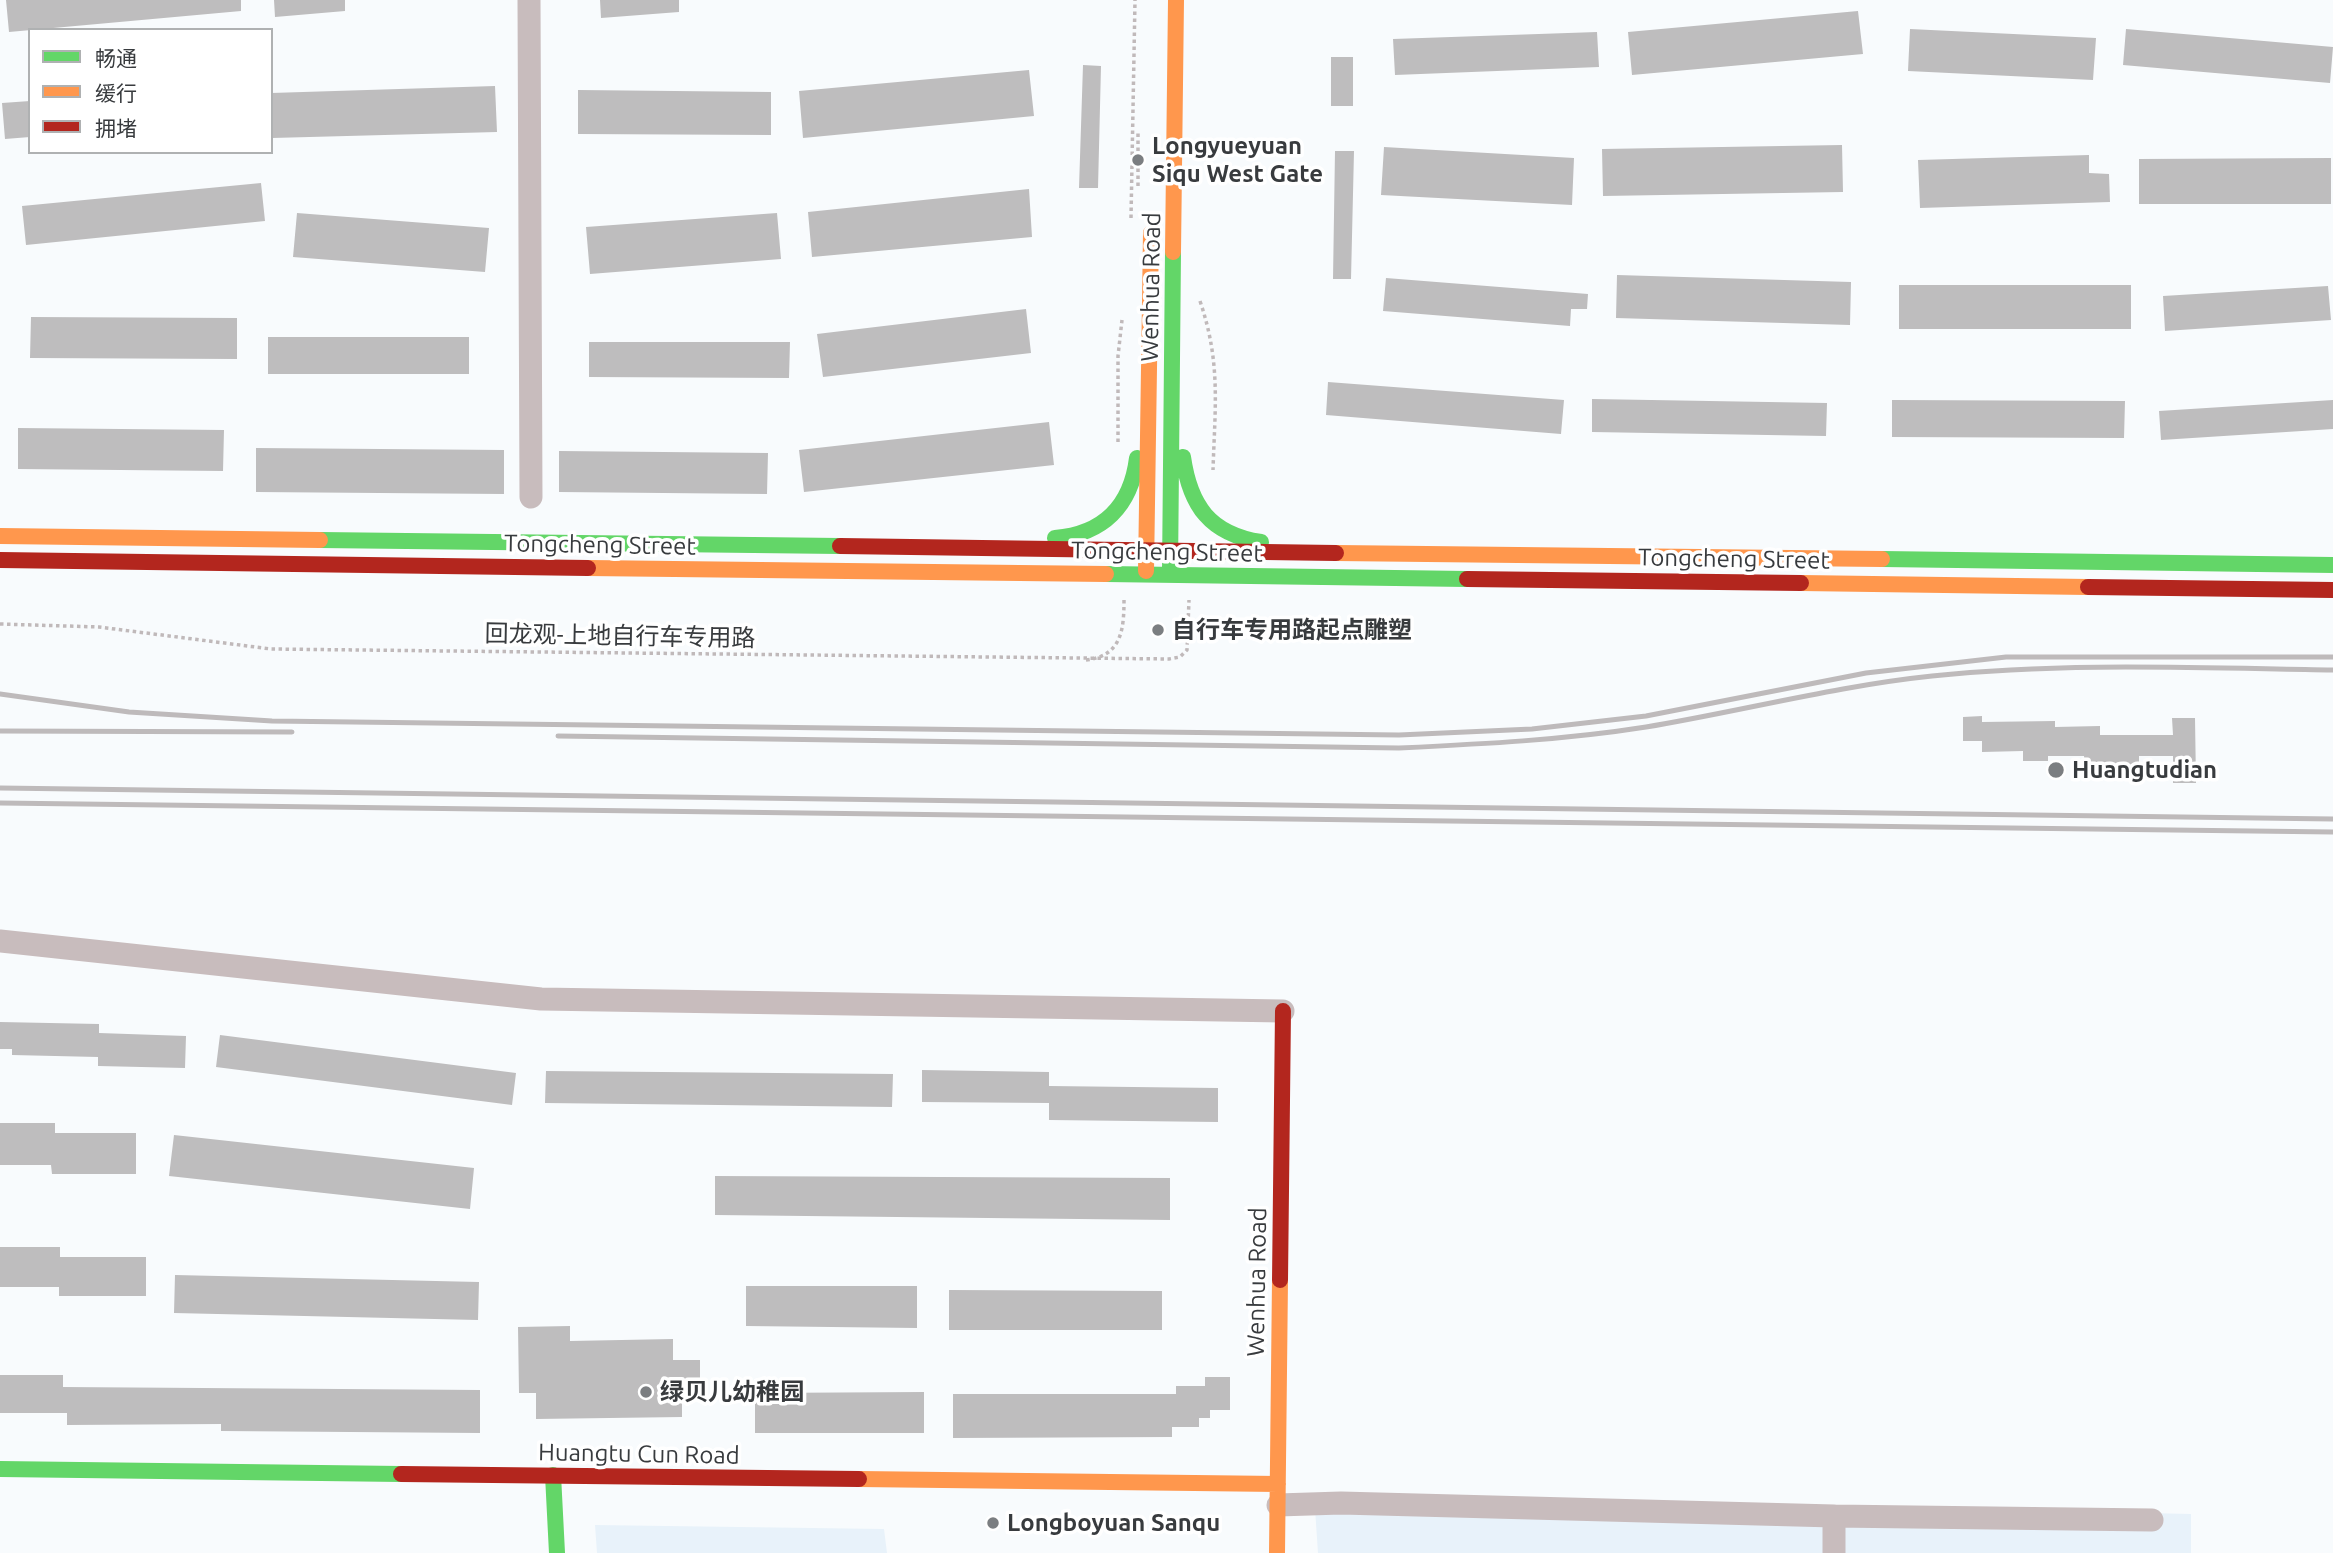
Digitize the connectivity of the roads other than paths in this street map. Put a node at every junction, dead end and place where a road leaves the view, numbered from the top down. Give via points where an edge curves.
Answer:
1 (529, 0) edge
2 (1177, 0) edge
3 (1151, 216) dead end
4 (1150, 258) junction
5 (1173, 346) junction
6 (531, 497) dead end
7 (0, 526) edge
8 (0, 536) edge
9 (205, 539) junction
10 (875, 547) junction
11 (1146, 551) junction
12 (1170, 551) junction
13 (1448, 554) junction
14 (2333, 556) edge
15 (0, 560) edge
16 (2238, 564) junction
17 (2333, 565) edge
18 (1146, 575) junction
19 (1170, 575) junction
20 (2333, 590) edge
21 (0, 941) edge
22 (1283, 1011) joint
23 (0, 1469) edge
24 (553, 1475) junction
25 (547, 1496) junction
26 (575, 1497) dead end
27 (1271, 1498) junction
28 (1834, 1516) junction
29 (2152, 1520) dead end
30 (557, 1553) edge
31 (1277, 1553) edge
32 (1834, 1553) edge

1 - 6 street
2 - 5 main road, Wenhua Road
3 - 4 main road, Wenhua Road
4 - 10 main road via 1138,344 1136,466 1129,494 1107,522 1070,537 979,538
4 - 11 main road, Wenhua Road
5 - 12 main road, Wenhua Road
5 - 13 main road via 1185,479 1196,506 1218,529 1253,542 1367,545
7 - 9 main road via 119,527
8 - 9 main road, Tongcheng Street
9 - 10 main road, Tongcheng Street
10 - 11 main road, Tongcheng Street
11 - 12 main road, Tongcheng Street
11 - 18 main road, Wenhua Road
12 - 13 main road, Tongcheng Street
12 - 19 main road, Wenhua Road
13 - 16 main road, Tongcheng Street
14 - 16 main road
15 - 18 main road, Tongcheng Street
16 - 17 main road, Tongcheng Street
18 - 19 main road, Tongcheng Street
19 - 20 main road, Tongcheng Street
21 - 22 street via 541,999
22 - 27 main road, Wenhua Road
23 - 24 main road, Huangtu Cun Road
24 - 25 main road
24 - 27 main road, Huangtu Cun Road
25 - 26 main road, Huangtu Cun Road
25 - 30 main road
27 - 28 street
27 - 31 main road, Wenhua Road
28 - 29 street
28 - 32 street

